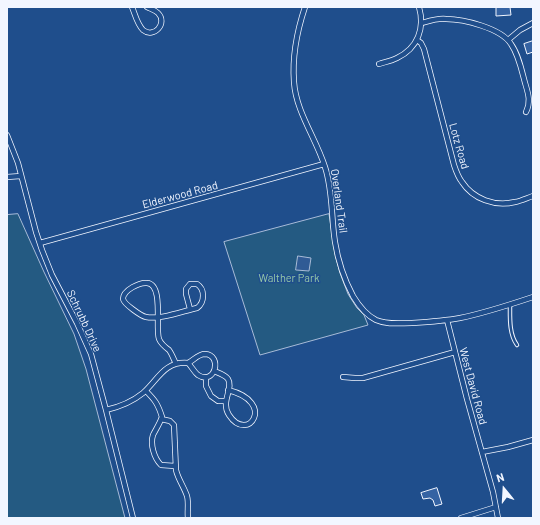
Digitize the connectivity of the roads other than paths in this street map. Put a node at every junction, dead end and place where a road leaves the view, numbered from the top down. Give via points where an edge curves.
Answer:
1 (132, 7) edge
2 (147, 7) edge
3 (305, 7) edge
4 (419, 7) edge
5 (422, 23) junction
6 (533, 23) edge
7 (417, 40) junction
8 (508, 40) junction
9 (379, 64) dead end
10 (531, 103) edge
11 (526, 112) dead end
12 (7, 136) edge
13 (324, 164) junction
14 (22, 176) junction
15 (7, 177) edge
16 (533, 196) edge
17 (40, 243) junction
18 (533, 297) edge
19 (510, 304) junction
20 (190, 309) junction
21 (158, 318) junction
22 (447, 320) junction
23 (517, 345) dead end
24 (455, 352) junction
25 (188, 363) junction
26 (176, 364) junction
27 (214, 371) junction
28 (206, 377) junction
29 (343, 377) dead end
30 (146, 390) junction
31 (228, 390) junction
32 (226, 401) junction
33 (106, 410) junction
34 (161, 419) junction
35 (533, 440) edge
36 (482, 452) junction
37 (175, 466) junction
38 (496, 507) junction
39 (133, 518) edge
40 (188, 518) edge
41 (462, 518) edge
42 (498, 518) edge

1 - 2 street via 143,29 146,32 153,32 160,28 162,20 159,14
3 - 13 street, Overland Trail via 296,44 293,70 295,89 300,108
4 - 5 street
5 - 7 street
5 - 8 street via 446,19 461,21 494,30
6 - 8 street
7 - 9 street via 403,55
7 - 16 street, Lotz Road via 424,50 454,164 463,184 479,198 498,203 510,204
8 - 10 street via 517,55
10 - 11 street
12 - 14 street, Schrubb Drive
13 - 17 street, Elderwood Road
13 - 22 street, Overland Trail via 340,262 356,302 369,316 389,323
14 - 15 street
14 - 17 street, Schrubb Drive
17 - 33 street, Schrubb Drive via 52,275 88,347
18 - 19 street
19 - 22 street
19 - 23 lane via 510,323
20 - 20 street via 198,307 202,302 201,288 193,283 186,289
20 - 21 street
21 - 21 street via 146,317 125,304 123,299 126,293 140,283 152,284 157,298
21 - 26 street via 159,339 171,353
22 - 24 street, West David Road
24 - 29 street via 362,378
24 - 36 street, West David Road
25 - 26 street
25 - 27 street via 200,355 208,355 214,360
25 - 28 street via 195,373
26 - 30 street via 161,373
27 - 28 street
27 - 31 street via 228,379
28 - 32 street via 206,386 211,396 218,401
30 - 33 street via 128,403
30 - 34 street via 160,409
31 - 32 street
31 - 32 street via 249,400 255,409 254,418 247,425 237,424 227,412
33 - 39 street, Schrubb Drive
34 - 37 street via 174,425
34 - 37 street via 152,438 154,450 161,465
35 - 36 street
36 - 38 street, West David Road
37 - 40 street via 188,503
38 - 41 street
38 - 42 street, West David Road

